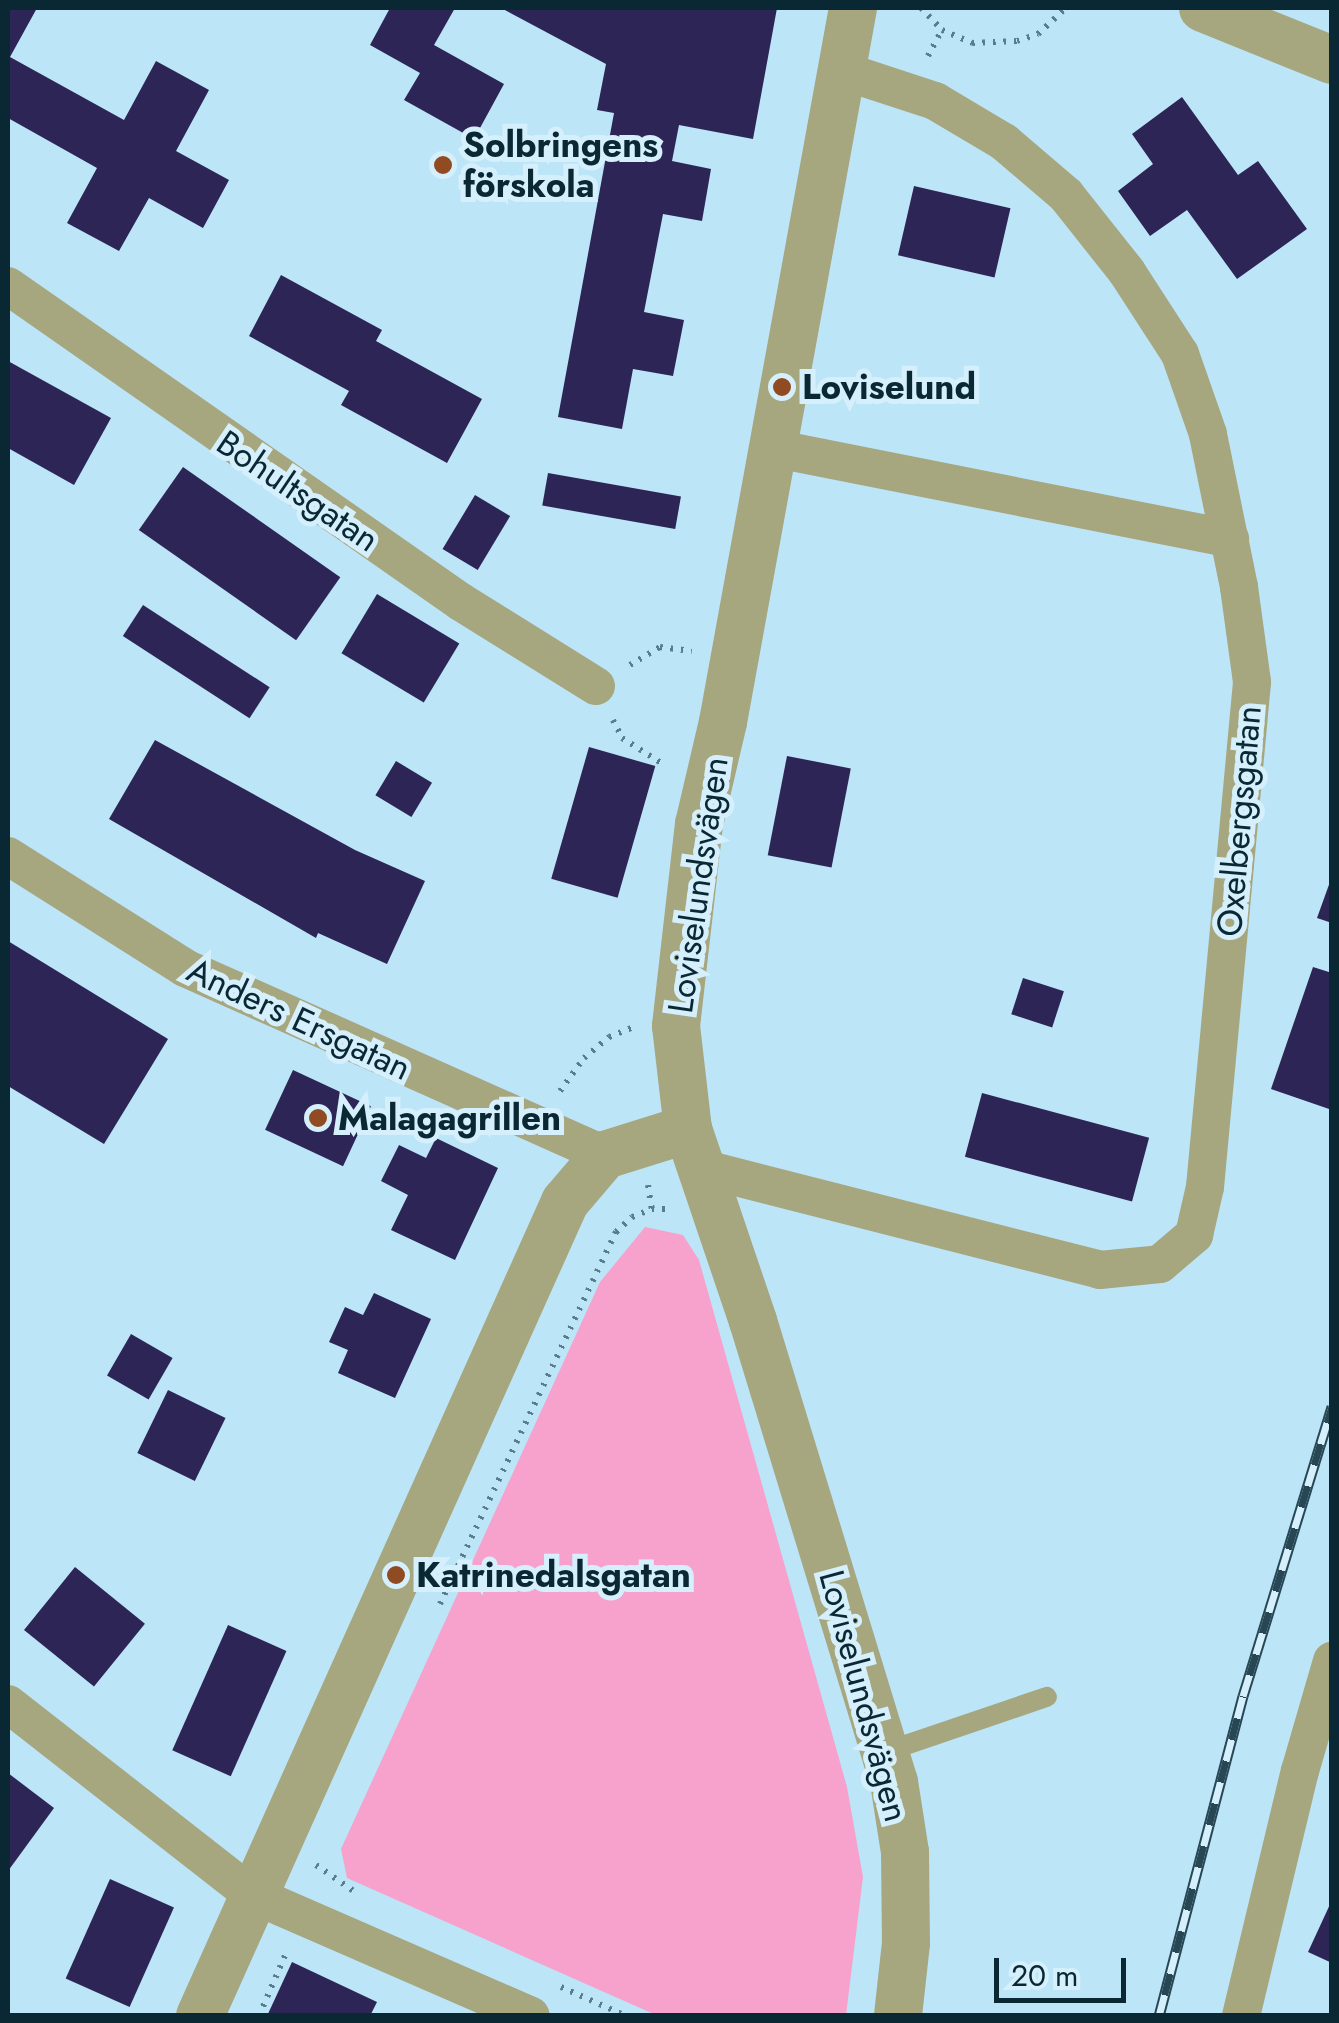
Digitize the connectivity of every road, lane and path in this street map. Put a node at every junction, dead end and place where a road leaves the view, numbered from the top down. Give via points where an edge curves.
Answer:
1 (921, 8) edge
2 (1066, 8) edge
3 (1202, 8) edge
4 (1240, 16) edge
5 (855, 30) edge
6 (1332, 60) edge
7 (8, 286) edge
8 (772, 448) junction
9 (1230, 540) junction
10 (698, 652) dead end
11 (596, 686) junction
12 (674, 771) dead end
13 (8, 856) edge
14 (632, 1028) dead end
15 (542, 1127) junction
16 (695, 1148) junction
17 (605, 1155) junction
18 (652, 1208) dead end
19 (432, 1620) dead end
20 (1332, 1661) edge
21 (1047, 1697) dead end
22 (8, 1704) edge
23 (1320, 1743) edge
24 (885, 1752) junction
25 (327, 1850) dead end
26 (251, 1894) junction
27 (302, 1916) junction
28 (200, 2016) edge
29 (259, 2016) edge
30 (531, 2016) edge
31 (898, 2016) edge
32 (1240, 2016) edge

1 - 2 path via 942,30 972,43 1018,42 1038,34
3 - 4 street
4 - 6 street
5 - 8 street, Loviselundsvägen
5 - 9 street, Oxelbergsgatan via 935,101 1004,142 1066,195 1127,272 1180,354 1208,434
7 - 11 street, Bohultsgatan via 461,602
8 - 9 street
8 - 16 street, Loviselundsvägen via 699,824 684,943 676,1026
9 - 16 street, Oxelbergsgatan via 1252,682 1205,1187 1194,1235 1160,1264 1100,1270
10 - 11 path via 660,647
11 - 12 path via 622,738
13 - 15 street, Anders Ersgatan via 185,968
14 - 15 path via 584,1058
15 - 17 street, Anders Ersgatan
16 - 17 street
16 - 24 street, Loviselundsvägen
17 - 26 street via 565,1202
18 - 19 path via 616,1232
20 - 23 street
21 - 24 lane
22 - 26 street
23 - 32 street
24 - 31 street, Loviselundsvägen via 905,1852
25 - 27 path
26 - 27 street
26 - 28 street
27 - 29 path
27 - 30 street

